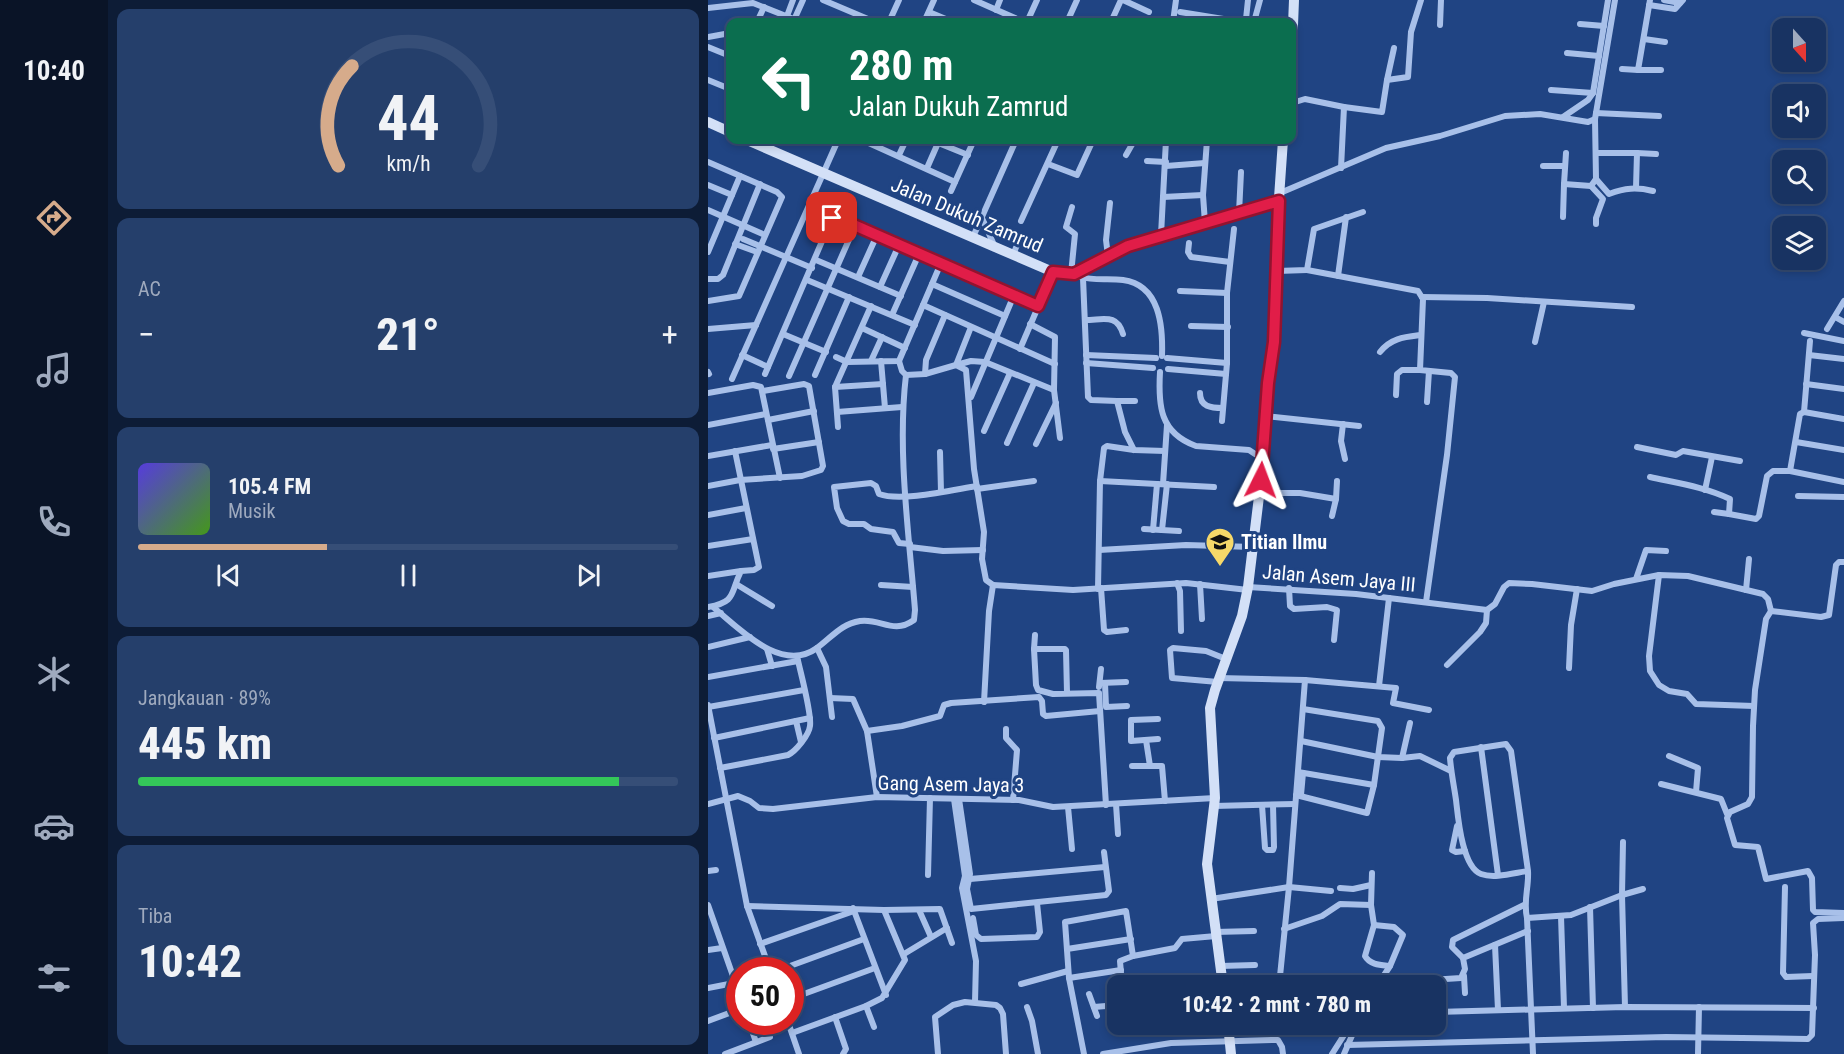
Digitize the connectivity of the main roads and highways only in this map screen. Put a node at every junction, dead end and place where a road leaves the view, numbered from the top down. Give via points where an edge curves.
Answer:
1 (1294, 0) edge
2 (1293, 18) edge
3 (708, 122) edge
4 (726, 130) edge
5 (756, 144) edge
6 (1282, 144) edge
7 (1279, 197) junction
8 (1222, 975) edge

1 - 2 main road
3 - 4 main road
5 - 7 main road, Jalan Dukuh Zamrud via 1053,272 1076,276 1128,246
6 - 7 main road
7 - 8 main road via 1274,342 1248,588 1212,699 1210,720 1215,802 1206,856

